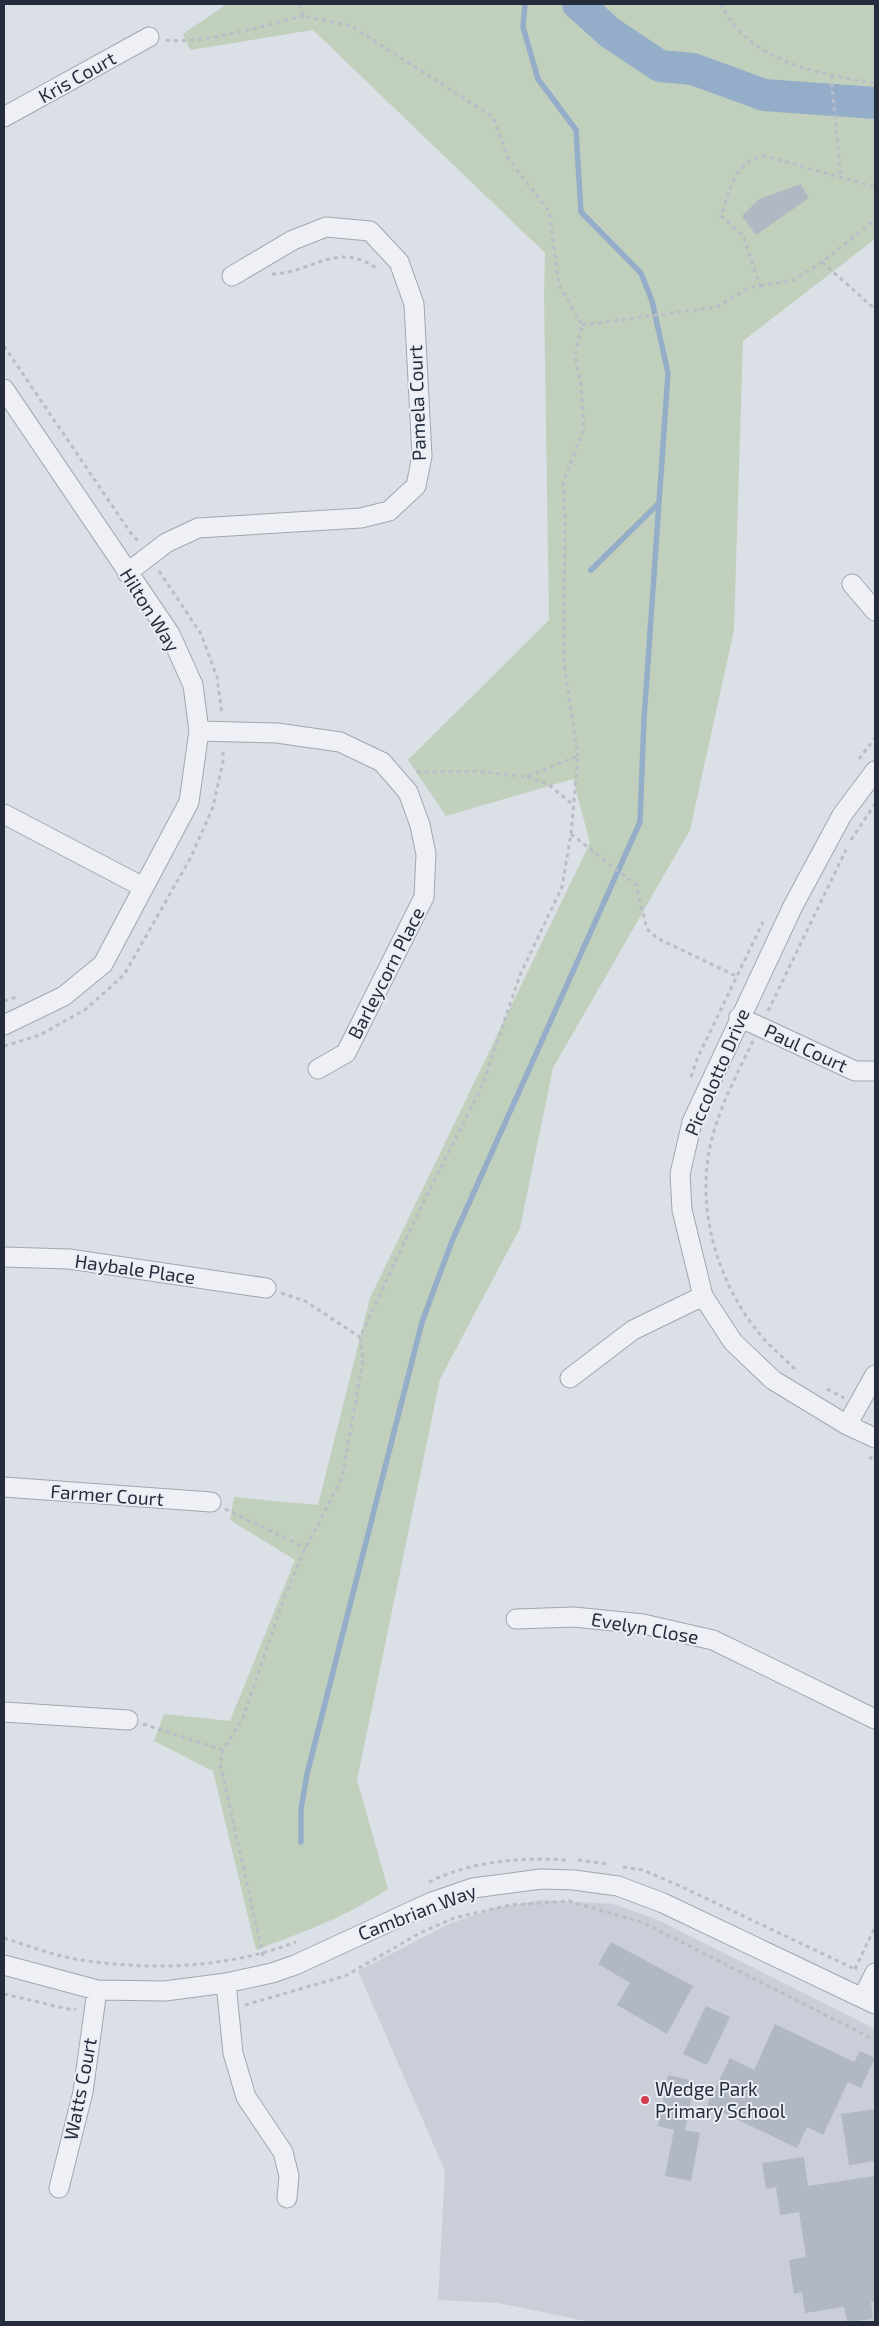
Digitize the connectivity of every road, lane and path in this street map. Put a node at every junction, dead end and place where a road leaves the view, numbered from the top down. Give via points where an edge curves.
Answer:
1 (300, 4) edge
2 (720, 4) edge
3 (303, 16) junction
4 (150, 37) joint
5 (831, 75) junction
6 (875, 83) edge
7 (4, 117) edge
8 (841, 179) junction
9 (875, 187) edge
10 (875, 220) edge
11 (822, 262) junction
12 (269, 274) dead end
13 (384, 274) dead end
14 (232, 276) dead end
15 (760, 286) junction
16 (875, 309) edge
17 (582, 325) junction
18 (4, 346) edge
19 (4, 389) edge
20 (144, 546) junction
21 (127, 573) junction
22 (852, 584) dead end
23 (875, 611) edge
24 (199, 731) junction
25 (223, 732) junction
26 (875, 738) edge
27 (578, 756) junction
28 (854, 767) dead end
29 (875, 771) edge
30 (391, 772) junction
31 (526, 777) junction
32 (572, 804) junction
33 (875, 804) edge
34 (4, 814) edge
35 (571, 834) junction
36 (142, 887) junction
37 (766, 916) dead end
38 (736, 976) junction
39 (22, 995) dead end
40 (4, 1001) edge
41 (739, 1017) junction
42 (4, 1025) edge
43 (760, 1027) junction
44 (4, 1046) edge
45 (318, 1069) dead end
46 (875, 1071) edge
47 (691, 1078) dead end
48 (4, 1258) edge
49 (266, 1288) joint
50 (703, 1296) junction
51 (360, 1337) junction
52 (875, 1375) edge
53 (803, 1377) dead end
54 (570, 1378) dead end
55 (819, 1385) dead end
56 (858, 1405) junction
57 (847, 1425) junction
58 (875, 1438) edge
59 (863, 1453) dead end
60 (875, 1460) edge
61 (4, 1487) edge
62 (211, 1502) joint
63 (306, 1548) junction
64 (516, 1619) dead end
65 (4, 1712) edge
66 (875, 1719) edge
67 (128, 1720) joint
68 (224, 1750) junction
69 (422, 1886) dead end
70 (875, 1927) edge
71 (4, 1938) edge
72 (304, 1940) dead end
73 (263, 1955) junction
74 (4, 1965) edge
75 (854, 1969) junction
76 (267, 1974) junction
77 (874, 1975) edge
78 (226, 1983) junction
79 (97, 1990) junction
80 (4, 1994) edge
81 (869, 2001) edge
82 (228, 2005) junction
83 (94, 2009) junction
84 (875, 2040) edge
85 (59, 2188) dead end
86 (287, 2198) dead end

1 - 3 path
2 - 5 path via 740,32 777,58
3 - 4 path via 241,32 177,42
3 - 17 path via 351,26 493,117 509,160 549,211 559,285
4 - 7 street, Kris Court
5 - 6 path
5 - 8 path
8 - 9 path
8 - 15 path via 765,156 752,158 740,167 721,216 743,236
10 - 11 path
11 - 15 path via 794,280
11 - 16 path
12 - 13 path via 288,274 307,264 345,255 371,264
14 - 20 street, Pamela Court via 293,240 326,227 370,231 399,262 414,304 422,456 416,486 389,511 361,518 198,528 166,544
15 - 17 path via 750,287 717,308
17 - 27 path via 575,356 584,428 563,483 564,662
18 - 20 path via 130,532
19 - 21 street, Hilton Way
20 - 21 street, Pamela Court
20 - 25 path via 201,634 217,677
21 - 24 street, Hilton Way via 170,634 193,685
22 - 23 street
24 - 25 street, Barleycorn Place
24 - 36 street, Hilton Way via 189,802
25 - 30 street, Barleycorn Place via 277,734 340,742 382,762
25 - 44 path via 223,761 213,807 191,857 124,975 78,1013 40,1035
26 - 28 path
27 - 31 path
27 - 32 path
29 - 41 street, Piccolotto Drive via 842,815
30 - 31 path via 477,771
30 - 45 street, Barleycorn Place via 408,792 420,825 426,854 424,897 346,1053
31 - 32 path via 548,784
32 - 35 path
33 - 43 path via 850,842
34 - 36 street
35 - 38 path via 636,885 647,929 656,938
35 - 51 path via 562,886 520,976 482,1086
36 - 42 street, Hilton Way via 102,964 64,996
37 - 38 path
38 - 47 path
39 - 40 path
41 - 43 street, Paul Court
41 - 50 street, Piccolotto Drive via 692,1122 680,1174 682,1210
43 - 46 street, Paul Court via 855,1071
43 - 53 path via 715,1125 707,1166 708,1230 734,1295 758,1332
48 - 49 street, Haybale Place via 69,1259
49 - 51 path via 305,1301
50 - 54 street via 633,1330
50 - 57 street, Piccolotto Drive via 733,1342 773,1380
51 - 63 path via 363,1360 342,1478
52 - 56 street
55 - 56 path
56 - 57 street
57 - 58 street, Piccolotto Drive
59 - 60 path
61 - 62 street, Farmer Court
62 - 63 path
63 - 68 path via 283,1601 243,1718
64 - 66 street, Evelyn Close via 574,1617 643,1624 713,1640
65 - 67 street
67 - 68 path
68 - 73 path via 220,1772
69 - 75 path via 439,1877 487,1863 532,1857 588,1861 643,1870
70 - 75 path
71 - 73 path via 80,1960 144,1966 209,1964
72 - 73 path
73 - 76 path
74 - 79 street, Cambrian Way
75 - 77 path
76 - 78 street, Cambrian Way
76 - 81 street, Cambrian Way via 295,1965 432,1902 473,1888 541,1879 574,1880 618,1886 663,1904
77 - 81 street
78 - 79 street, Cambrian Way via 165,1991
78 - 82 street
79 - 83 street, Watts Court
80 - 83 path via 68,2009
82 - 84 path via 248,2005 345,1976 420,1933 454,1918 510,1905 569,1901 644,1923
82 - 86 street via 233,2053 246,2097 283,2152 289,2176
83 - 85 street, Watts Court via 83,2092

